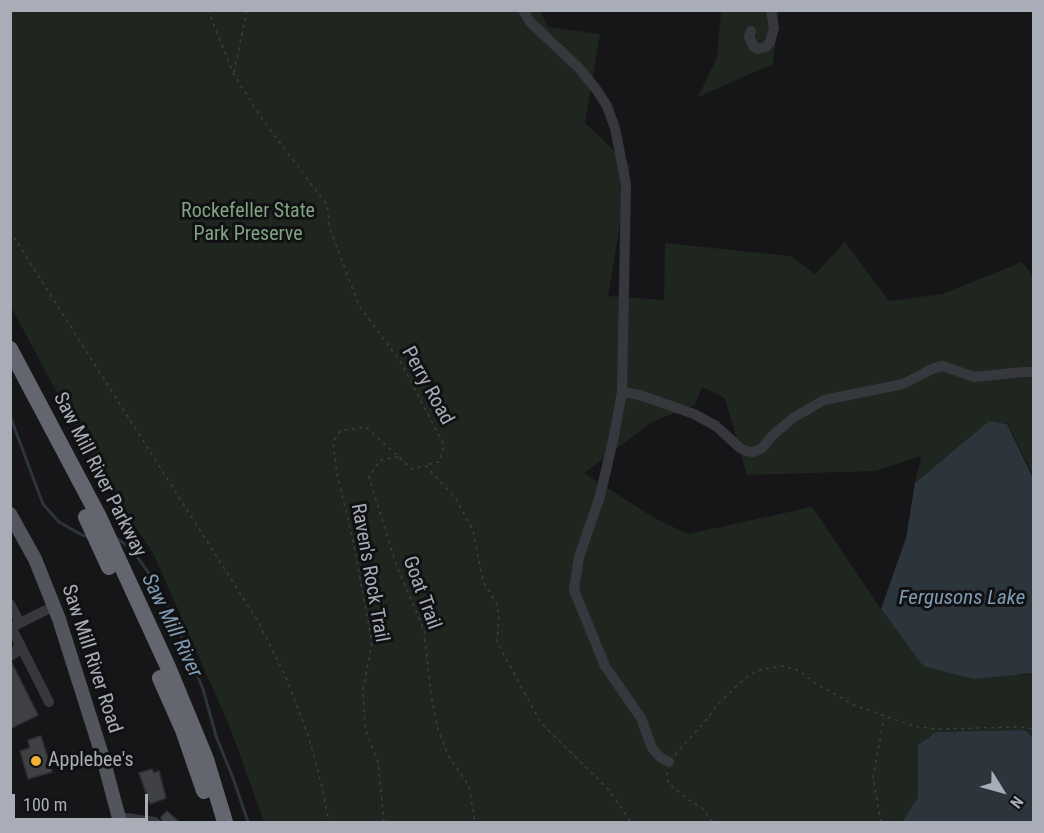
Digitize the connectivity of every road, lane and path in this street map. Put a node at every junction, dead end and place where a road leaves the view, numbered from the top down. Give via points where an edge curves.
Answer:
1 (208, 10) edge
2 (247, 10) edge
3 (523, 10) edge
4 (771, 10) edge
5 (751, 31) dead end
6 (233, 73) junction
7 (10, 231) edge
8 (10, 349) edge
9 (1034, 372) edge
10 (10, 373) edge
11 (622, 392) junction
12 (398, 457) junction
13 (425, 465) junction
14 (10, 514) edge
15 (102, 537) junction
16 (10, 604) edge
17 (54, 606) junction
18 (14, 626) edge
19 (20, 644) junction
20 (10, 656) edge
21 (49, 702) dead end
22 (884, 717) junction
23 (1034, 729) edge
24 (669, 762) junction
25 (120, 820) edge
26 (148, 822) edge
27 (213, 822) edge
28 (225, 822) edge
29 (329, 822) edge
30 (384, 822) edge
31 (475, 822) edge
32 (631, 822) edge
33 (713, 822) edge
34 (881, 822) edge

1 - 6 path, Perry Road
2 - 6 path
3 - 11 street via 530,22 596,89 615,128 626,184
4 - 5 street via 774,28 766,47 754,47 749,37
6 - 13 path, Perry Road via 262,119 327,205 330,229 359,306 400,361 444,445 439,462
7 - 29 path via 257,620 285,675 309,738
8 - 15 highway, Saw Mill River Parkway
9 - 11 street via 974,377 944,366 934,368 903,384 824,400 793,418 753,452 740,448 716,426 694,414
10 - 15 highway, Saw Mill River Parkway
11 - 24 street via 600,496 579,557 574,590 605,666 641,718 652,747
12 - 13 path, Raven's Rock Trail via 412,469
12 - 30 path, Raven's Rock Trail via 366,427 340,431 333,442 372,643 363,690 365,728 378,762
12 - 31 path, Goat Trail via 380,460 369,477 396,564 424,630 438,729 448,755 469,786
13 - 32 path via 456,498 473,530 483,581 497,604 497,642 541,723 608,789
14 - 17 main road, Saw Mill River Road via 35,559
15 - 27 highway, Saw Mill River Parkway via 183,730
15 - 28 highway, Saw Mill River Parkway via 194,728
16 - 18 street
17 - 18 street
17 - 25 main road, Saw Mill River Road
18 - 19 street
19 - 20 street
19 - 21 street
22 - 23 path via 936,729
22 - 24 path via 854,705 800,671 784,666 762,669 729,692
22 - 34 path via 873,778
24 - 33 path via 668,783 702,808
25 - 26 street

